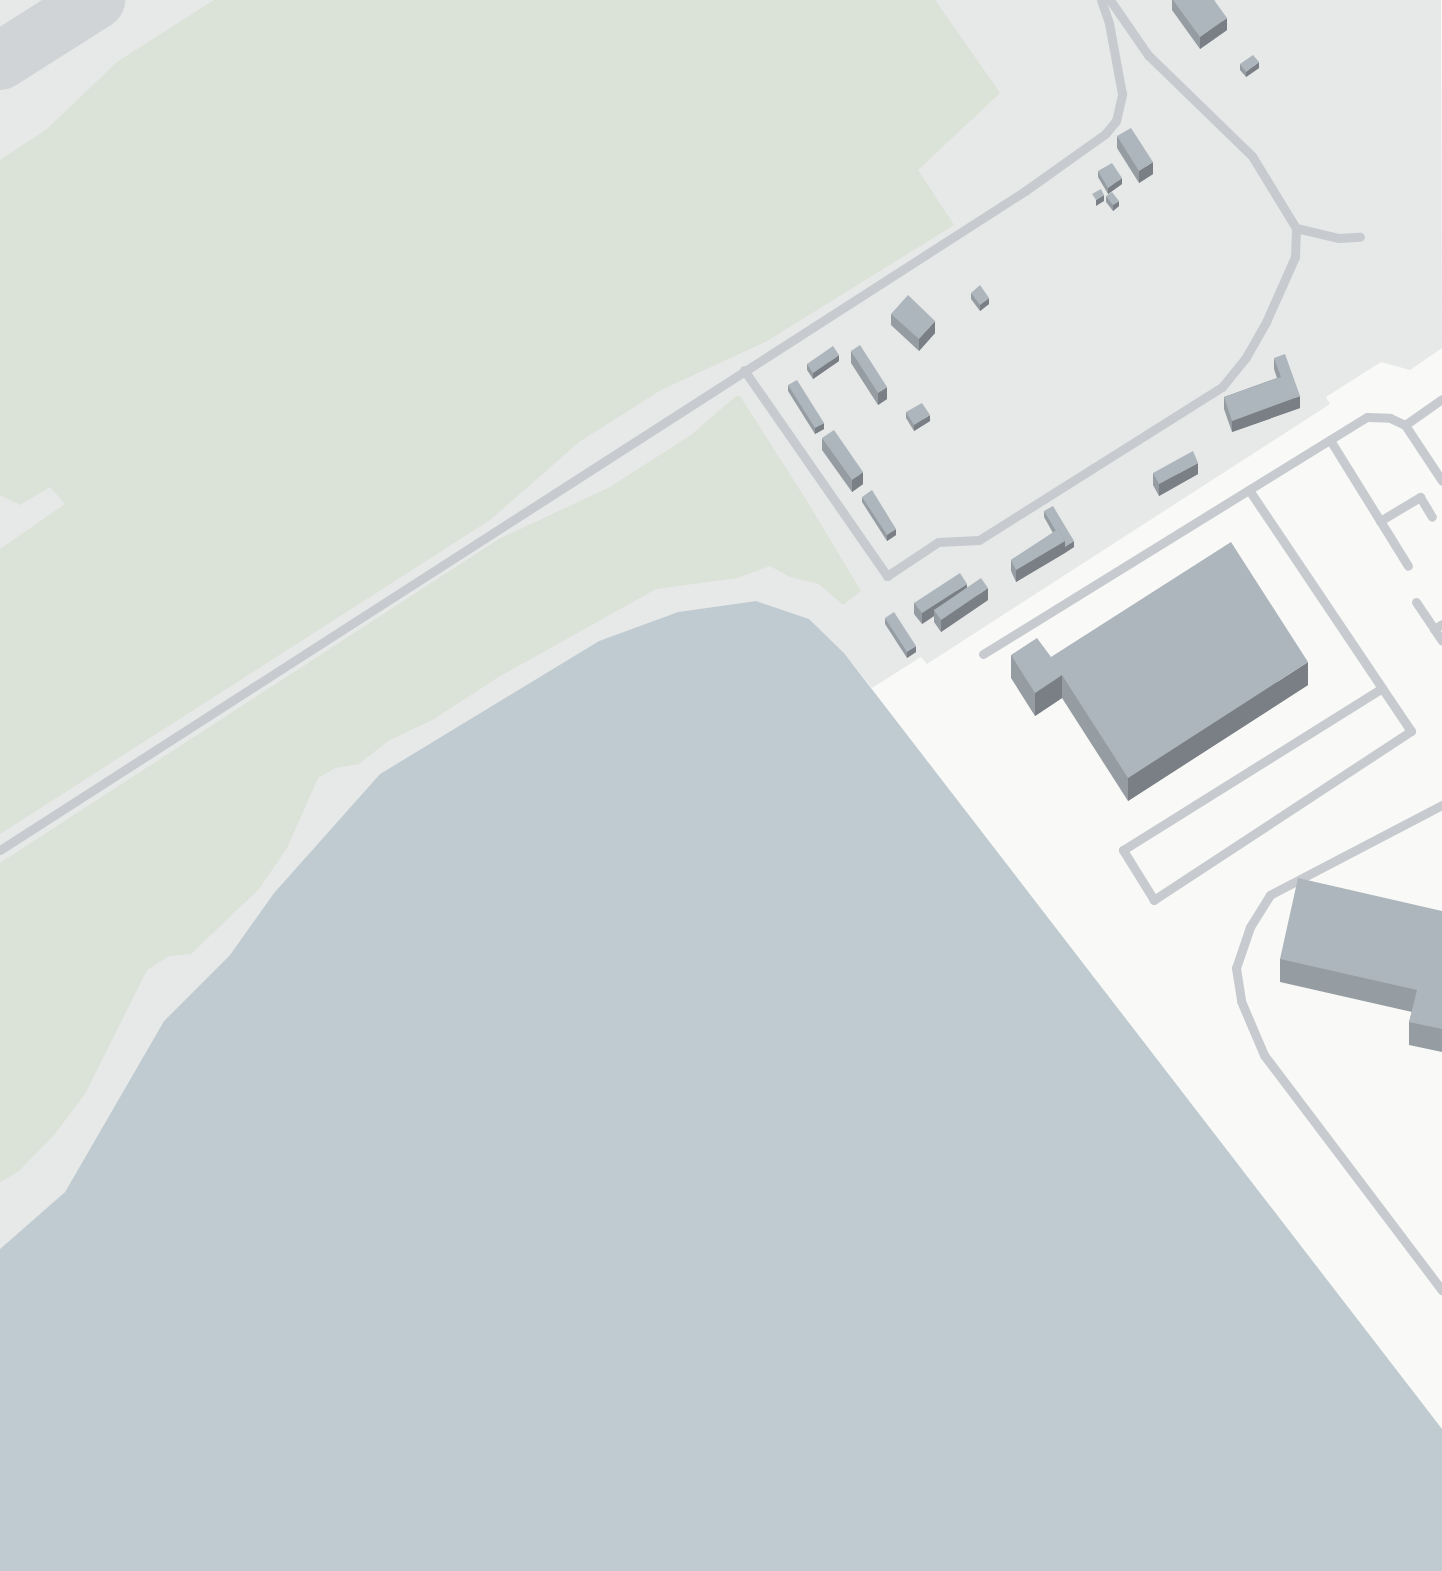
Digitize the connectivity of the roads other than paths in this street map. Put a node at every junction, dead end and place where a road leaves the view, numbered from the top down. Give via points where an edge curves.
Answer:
1 (1101, 0) edge
2 (1110, 0) edge
3 (1296, 228) junction
4 (1360, 237) dead end
5 (744, 370) junction
6 (1442, 399) edge
7 (1405, 425) junction
8 (1330, 440) junction
9 (1442, 481) edge
10 (1249, 490) junction
11 (1432, 517) dead end
12 (1380, 521) junction
13 (1408, 566) dead end
14 (1416, 602) dead end
15 (1438, 627) edge
16 (1442, 641) edge
17 (983, 654) dead end
18 (1382, 688) junction
19 (1442, 805) edge
20 (0, 850) edge
21 (1442, 1290) edge

1 - 5 lane via 1122,94 1116,121 1105,134
2 - 3 lane via 1148,55 1252,156
3 - 4 lane via 1338,238
3 - 5 lane via 1295,257 1266,322 1222,387 979,540 938,542 887,576
5 - 20 lane
6 - 7 lane
7 - 8 lane via 1367,417
7 - 9 lane
8 - 10 lane
8 - 12 lane
10 - 17 lane
10 - 18 lane
11 - 12 lane via 1420,497
12 - 13 lane
14 - 15 lane
15 - 16 lane
18 - 18 lane via 1411,731 1154,900 1123,850
19 - 21 lane via 1270,895 1250,927 1236,968 1241,1001 1264,1055

